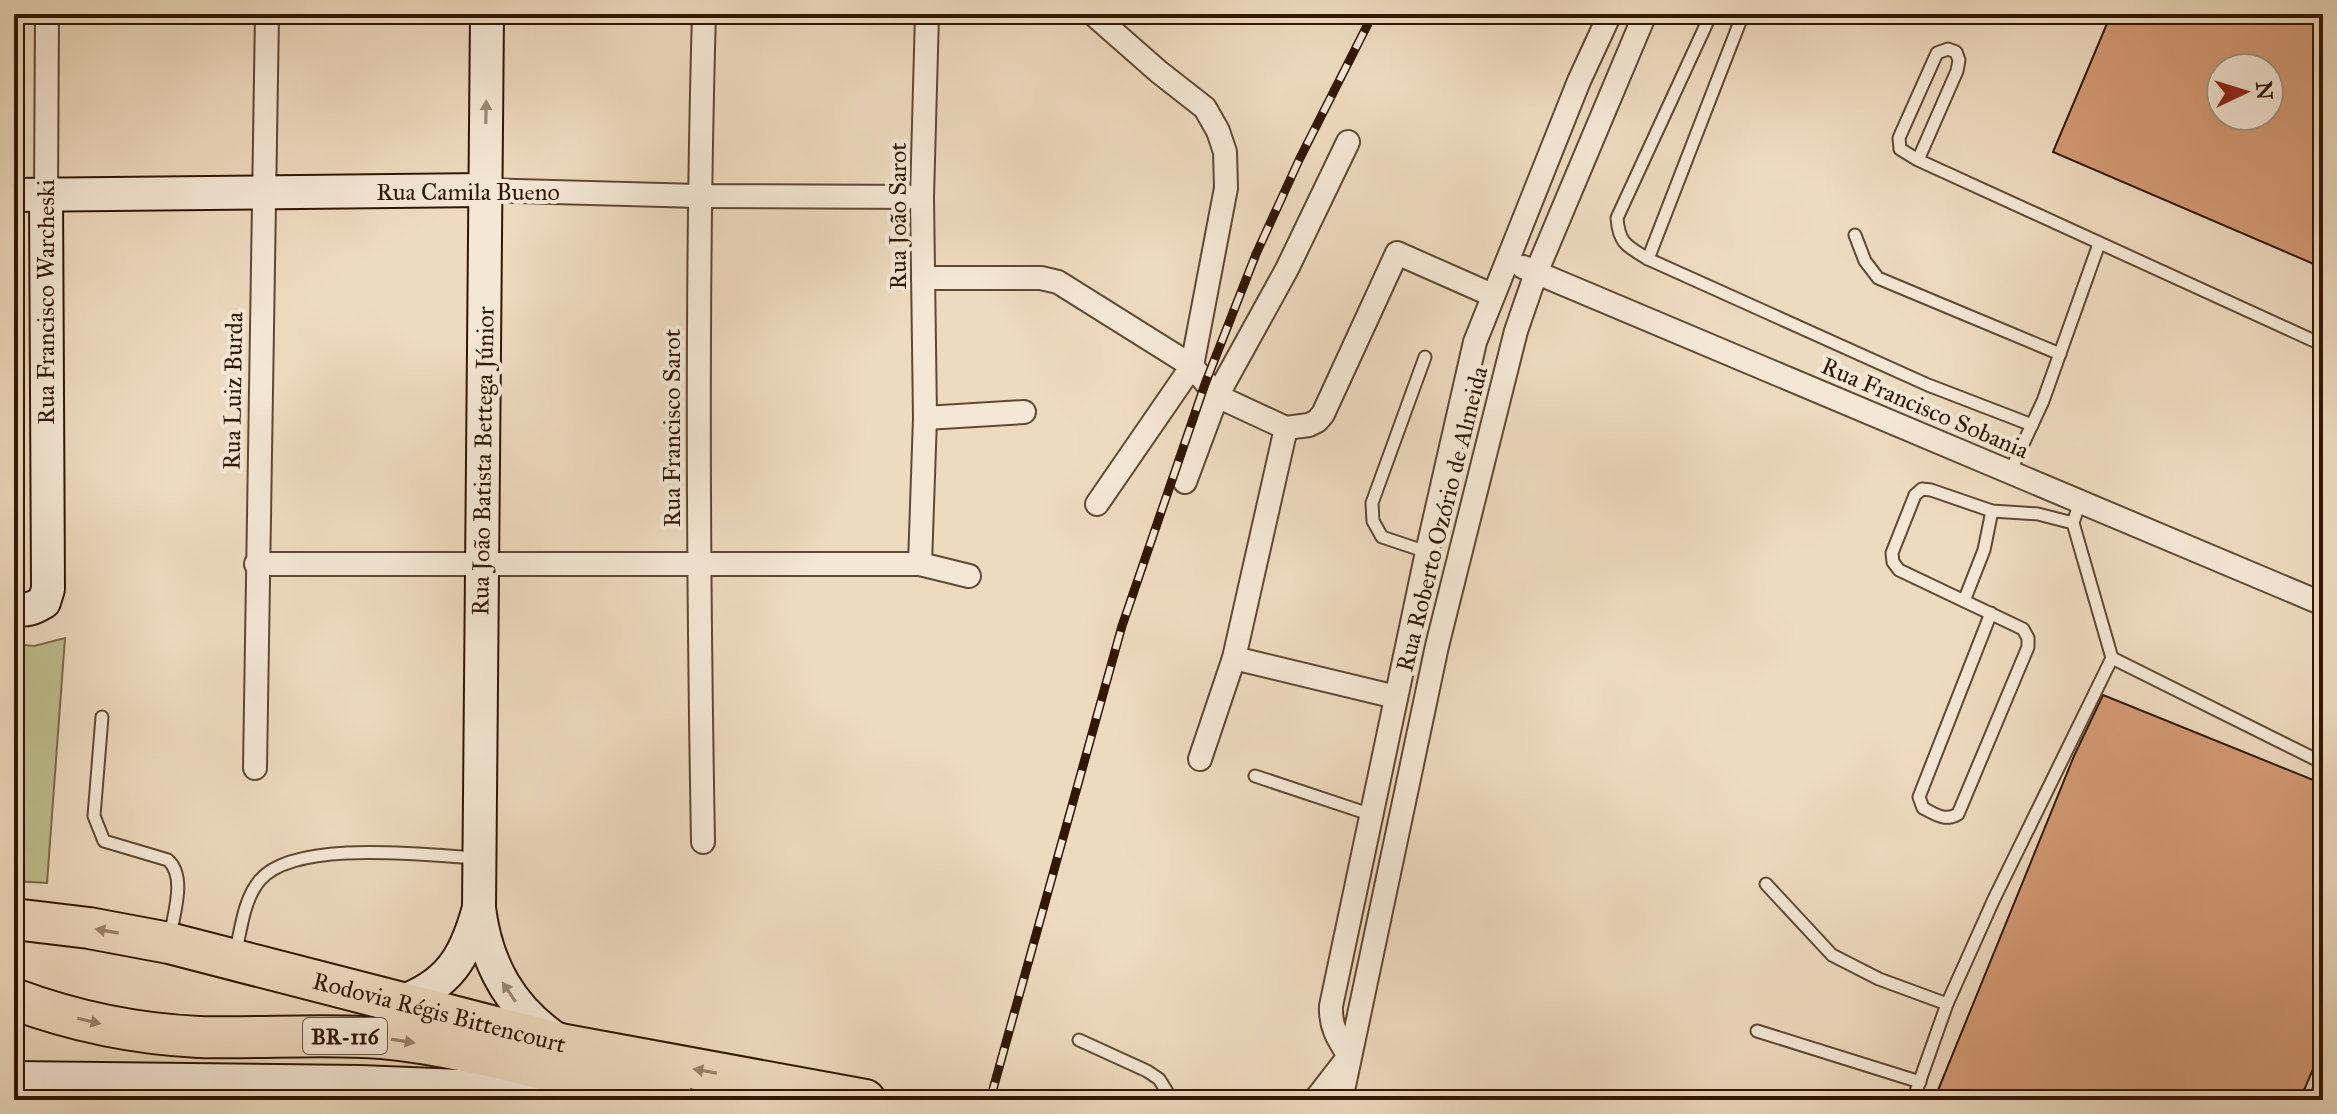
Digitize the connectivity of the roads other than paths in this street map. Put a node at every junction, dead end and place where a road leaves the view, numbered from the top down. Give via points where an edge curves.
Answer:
1 (47, 14) edge
2 (267, 14) edge
3 (487, 14) edge
4 (704, 14) edge
5 (927, 14) edge
6 (1093, 14) edge
7 (1610, 14) edge
8 (1645, 14) edge
9 (1711, 14) edge
10 (1743, 14) edge
11 (1348, 142) dead end
12 (1918, 160) junction
13 (1536, 189) junction
14 (485, 190) junction
15 (263, 192) junction
16 (14, 195) edge
17 (46, 195) junction
18 (699, 196) junction
19 (922, 197) junction
20 (1566, 201) junction
21 (1855, 235) dead end
22 (2099, 244) junction
23 (1648, 259) junction
24 (1507, 261) junction
25 (1536, 273) junction
26 (923, 278) junction
27 (1492, 295) junction
28 (2323, 345) edge
29 (2060, 354) junction
30 (1425, 357) dead end
31 (1192, 366) junction
32 (1217, 396) junction
33 (1024, 412) dead end
34 (925, 418) junction
35 (2032, 425) junction
36 (1286, 428) junction
37 (2010, 472) junction
38 (1185, 482) dead end
39 (1097, 504) dead end
40 (1992, 511) junction
41 (2076, 512) junction
42 (1427, 552) junction
43 (1457, 560) junction
44 (698, 563) junction
45 (256, 564) junction
46 (920, 564) junction
47 (482, 565) junction
48 (969, 576) dead end
49 (1964, 601) junction
50 (2323, 604) edge
51 (14, 608) edge
52 (1991, 613) junction
53 (1234, 658) junction
54 (2112, 658) junction
55 (1396, 697) junction
56 (102, 717) dead end
57 (1200, 759) dead end
58 (2323, 763) edge
59 (255, 768) dead end
60 (1255, 776) dead end
61 (1372, 815) junction
62 (1399, 823) junction
63 (703, 842) dead end
64 (479, 858) junction
65 (1766, 884) dead end
66 (479, 908) junction
67 (14, 919) edge
68 (169, 943) junction
69 (234, 960) junction
70 (14, 999) edge
71 (401, 1002) junction
72 (1947, 1004) junction
73 (1757, 1031) dead end
74 (1079, 1040) dead end
75 (565, 1045) junction
76 (1349, 1056) junction
77 (14, 1078) edge
78 (2323, 1079) edge
79 (1920, 1082) junction
80 (657, 1097) edge
81 (865, 1100) edge
82 (1172, 1100) edge
83 (1315, 1100) edge
84 (1341, 1100) edge
85 (1913, 1100) edge
86 (2315, 1100) edge

1 - 17 street, Rua Francisco Warcheski
2 - 15 street, Rua Luiz Burda
14 -> 3 main road, Rua João Batista Bettega Júnior
4 - 18 street, Rua Francisco Sarot
5 - 19 street, Rua João Sarot
6 - 31 street via 1205,108 1225,152 1226,188
7 - 13 street
8 - 20 street, Rua Roberto Ozório de Almeida
9 - 23 lane via 1617,218 1623,244
10 - 23 lane
11 - 32 street
12 - 12 lane via 1900,149 1899,138 1937,53 1948,49 1956,52 1957,71
12 - 22 lane
13 - 20 street
13 - 24 street
14 - 15 main road, Rua Camila Bueno
14 - 18 street, Rua Camila Bueno
14 - 47 main road, Rua João Batista Bettega Júnior
15 - 17 main road, Rua Camila Bueno
15 - 45 street, Rua Luiz Burda
16 - 17 main road, Rua Camila Bueno
17 - 51 main road, Rua Francisco Warcheski via 48,589 44,602 34,608
18 - 19 street, Rua Camila Bueno
18 - 44 street, Rua Francisco Sarot
19 - 26 street, Rua João Sarot
20 - 25 street, Rua Roberto Ozório de Almeida
21 - 29 lane via 1878,278
22 - 28 lane
22 - 29 lane
23 - 35 lane via 1928,385
24 - 25 street, Rua Francisco Sobania
24 - 27 street
25 - 37 street, Rua Francisco Sobania
25 - 43 street, Rua Roberto Ozório de Almeida
26 - 31 street via 1058,282
26 - 34 street, Rua João Sarot
27 - 36 street via 1397,253 1323,414 1309,425
27 - 42 street via 1475,342
29 - 35 lane
30 - 42 lane via 1372,503 1373,521 1382,537
31 - 32 street
31 - 39 street
32 - 36 street
32 - 38 street
33 - 34 street
34 - 46 street, Rua João Sarot
35 - 37 lane
36 - 53 street
37 - 41 street, Rua Francisco Sobania
40 - 41 lane
40 - 49 lane
40 - 49 lane via 1922,489 1892,553 1899,570
41 - 50 street, Rua Francisco Sobania
41 - 54 lane
42 - 43 street
42 - 55 street
43 - 62 street, Rua Roberto Ozório de Almeida
44 - 46 street
44 - 47 street
44 - 63 street, Rua Francisco Sarot
45 - 47 street
45 - 59 street, Rua Luiz Burda
46 - 48 street
47 - 64 main road, Rua João Batista Bettega Júnior
49 - 52 lane
52 - 52 lane via 2023,629 2028,647 1958,814 1943,818 1923,808 1919,797
53 - 55 street
53 - 57 street
54 - 58 lane
54 - 72 lane
55 - 61 street
56 - 68 lane via 94,816 98,830 104,841 176,867
60 - 61 lane
61 - 62 street
61 - 76 street via 1331,1006 1335,1034
62 - 76 street, Rua Roberto Ozório de Almeida
64 - 66 main road, Rua João Batista Bettega Júnior
64 - 69 lane via 345,853 291,862 262,877 250,894
65 - 72 lane via 1832,955
66 - 71 main road, Rua João Batista Bettega Júnior via 460,960 434,986
75 -> 66 main road, Rua João Batista Bettega Júnior via 541,1029 509,995 488,953
68 -> 67 highway, Rodovia Régis Bittencourt / BR-116
68 - 69 highway, Rodovia Régis Bittencourt / BR-116
69 - 71 highway, Rodovia Régis Bittencourt / BR-116
70 -> 80 highway, Rodovia Régis Bittencourt / BR-116 via 69,1017 157,1034 338,1036 415,1043
71 - 75 highway, Rodovia Régis Bittencourt / BR-116
72 - 79 lane
73 - 79 lane
74 - 82 lane via 1147,1071
81 -> 75 highway, Rodovia Régis Bittencourt / BR-116
76 - 83 street, Rua Roberto Ozório de Almeida
76 - 84 street, Rua Roberto Ozório de Almeida
77 - 80 main road via 360,1082
78 - 86 lane
79 - 85 lane

